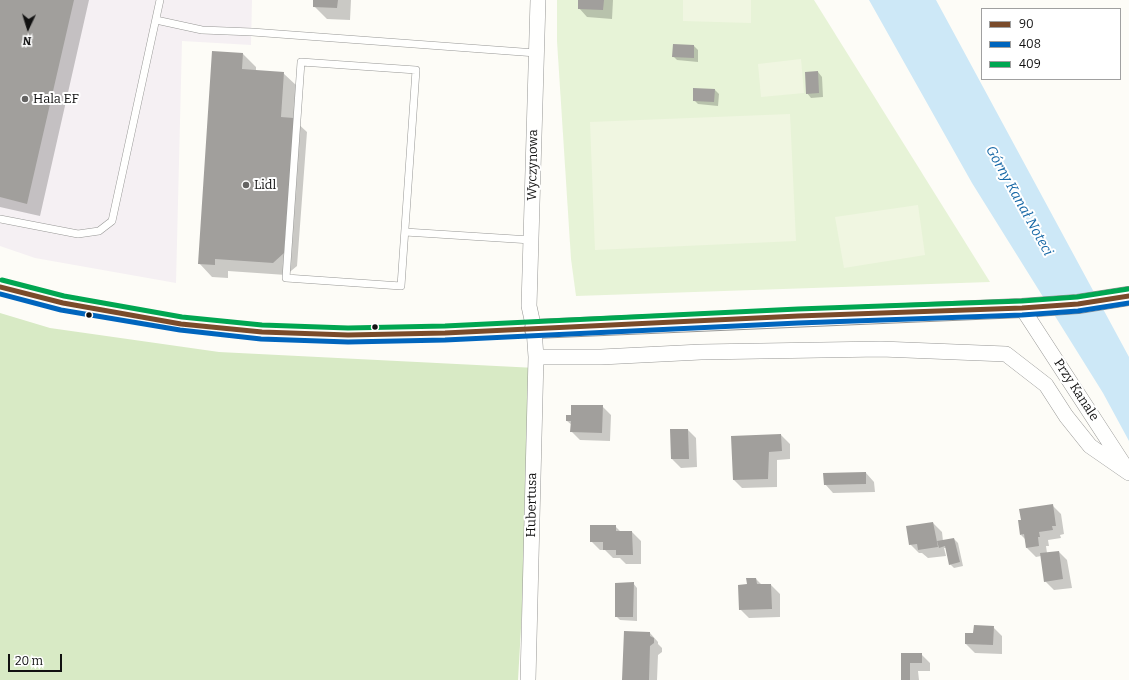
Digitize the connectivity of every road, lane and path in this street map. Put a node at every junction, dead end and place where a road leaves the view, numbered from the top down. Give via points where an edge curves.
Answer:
1 (160, 0) edge
2 (538, 0) edge
3 (156, 20) junction
4 (536, 52) junction
5 (0, 219) edge
6 (405, 232) junction
7 (532, 240) junction
8 (1124, 297) edge
9 (1031, 307) junction
10 (534, 329) junction
11 (536, 357) junction
12 (1129, 472) edge
13 (528, 680) edge

1 - 3 lane
2 - 4 street, Wyczynowa
3 - 4 lane via 202,30
3 - 5 lane via 112,221 99,230 78,234
4 - 7 street, Wyczynowa
6 - 6 lane via 416,70 301,62 286,278 401,286
6 - 7 lane
7 - 10 street, Wyczynowa via 529,306
8 - 9 street via 1078,304
9 - 10 street
9 - 12 street, Przy Kanale
10 - 11 street, Hubertusa
11 - 12 street via 881,349 1006,354 1046,385 1090,446
11 - 13 street, Hubertusa

